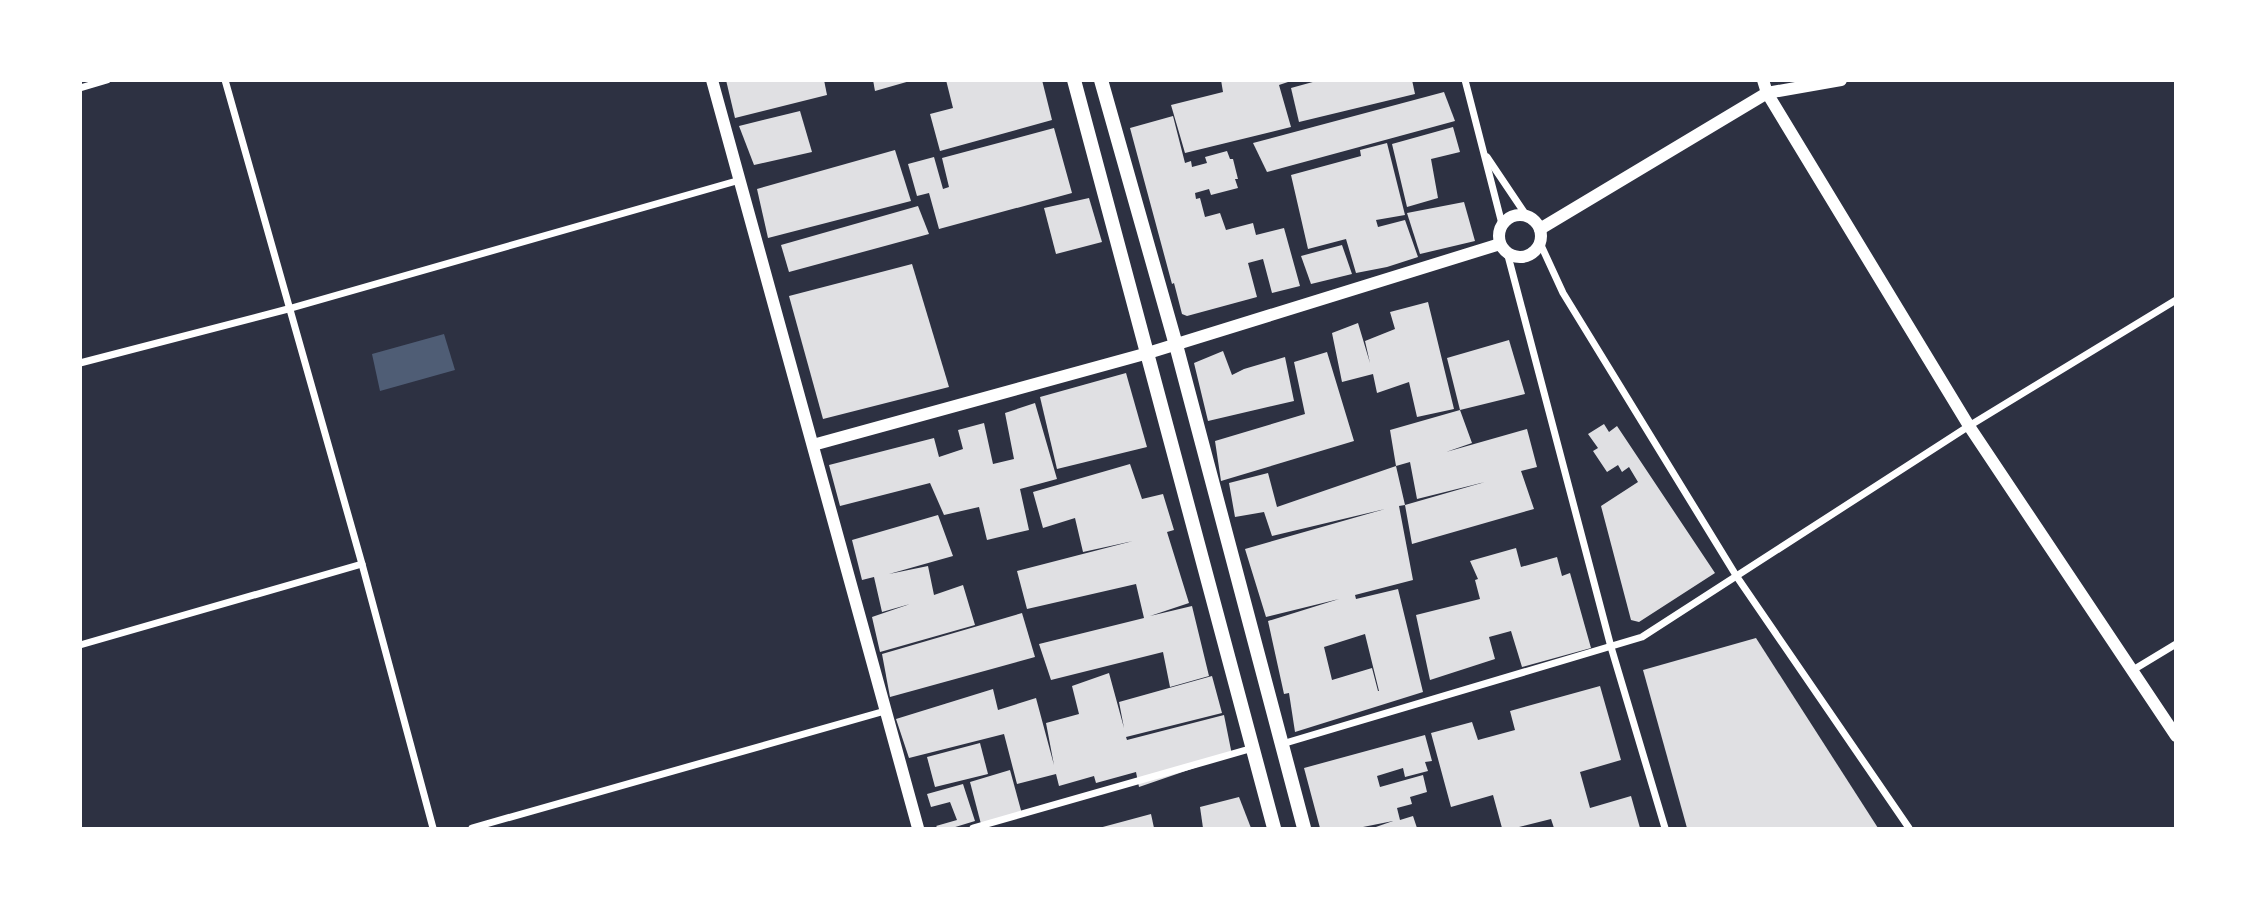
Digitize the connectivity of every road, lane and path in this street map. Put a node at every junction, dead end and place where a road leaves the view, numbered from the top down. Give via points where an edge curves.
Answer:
1 (107, 80) edge
2 (225, 80) edge
3 (712, 80) edge
4 (1074, 80) edge
5 (1101, 80) edge
6 (1465, 80) edge
7 (1841, 80) edge
8 (1765, 87) edge
9 (80, 88) edge
10 (1484, 153) junction
11 (740, 180) junction
12 (1526, 215) junction
13 (1502, 224) junction
14 (1540, 229) junction
15 (1540, 243) junction
16 (1503, 248) junction
17 (2175, 300) edge
18 (288, 309) junction
19 (1175, 345) junction
20 (1147, 353) junction
21 (80, 363) edge
22 (1969, 426) junction
23 (813, 445) junction
24 (362, 564) junction
25 (1737, 577) junction
26 (2175, 644) edge
27 (80, 645) edge
28 (1611, 647) junction
29 (2133, 670) junction
30 (886, 711) junction
31 (2175, 736) edge
32 (1281, 744) junction
33 (1254, 748) junction
34 (433, 828) edge
35 (472, 828) edge
36 (918, 828) edge
37 (973, 828) edge
38 (1274, 828) edge
39 (1304, 828) edge
40 (1665, 828) edge
41 (1909, 828) edge

1 - 9 street
2 - 18 street
3 - 11 street
4 - 20 main road
5 - 19 main road
6 - 10 street
7 - 8 street
8 - 14 street
8 - 22 street
10 - 12 street
10 - 13 street
11 - 18 street
11 - 23 street
12 - 13 street via 1512,215
12 - 14 street
13 - 16 street
14 - 15 street
15 - 16 street via 1525,257
15 - 25 street via 1563,293
16 - 19 street
16 - 28 street
17 - 22 street
18 - 21 street
18 - 24 street
19 - 20 street
19 - 32 main road
20 - 23 street
20 - 33 main road
22 - 25 street
22 - 29 street
23 - 30 street
24 - 27 street
24 - 34 street
25 - 28 street via 1642,636
25 - 41 street
26 - 29 street
28 - 32 street
28 - 40 street
29 - 31 street
30 - 35 street
30 - 36 street
32 - 39 main road
33 - 37 street
33 - 38 main road

